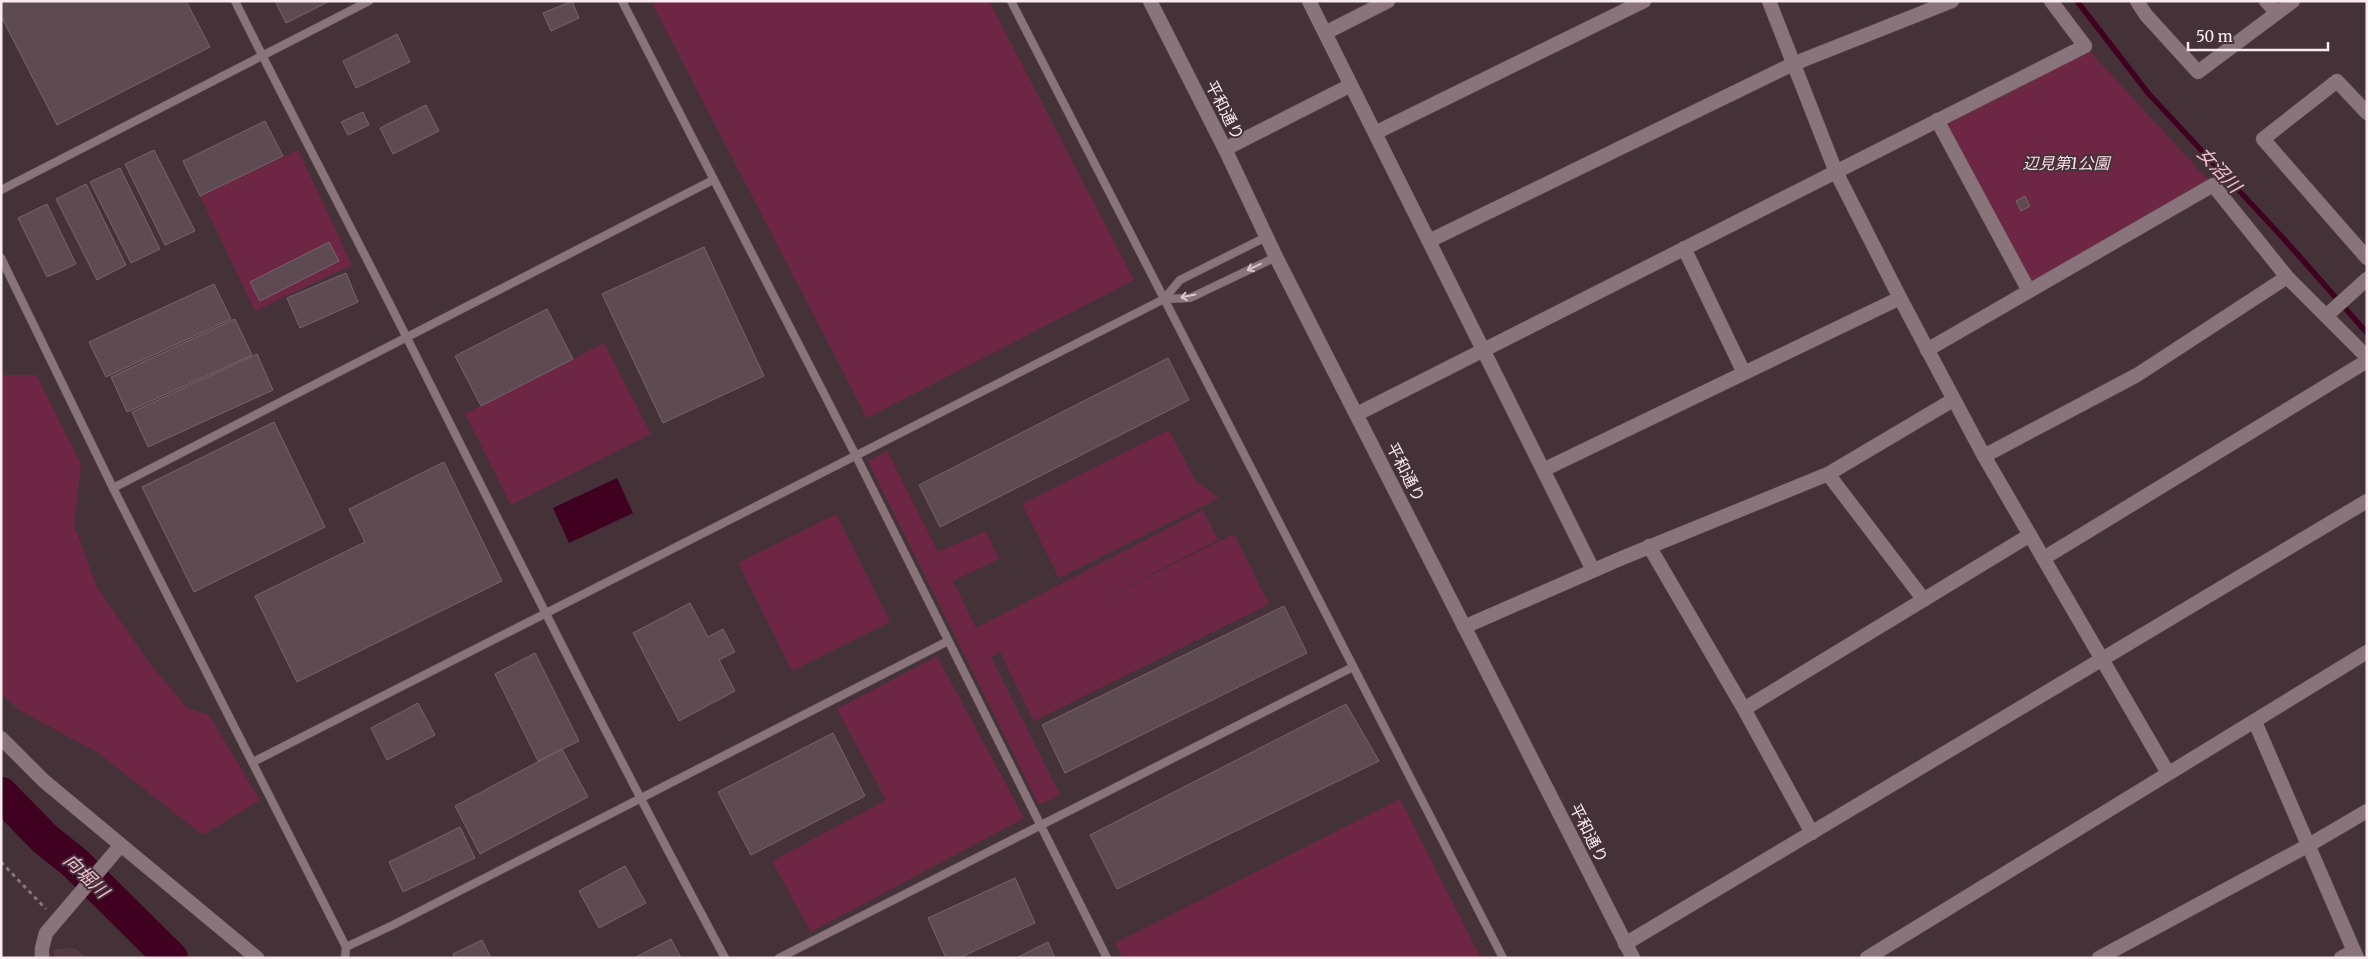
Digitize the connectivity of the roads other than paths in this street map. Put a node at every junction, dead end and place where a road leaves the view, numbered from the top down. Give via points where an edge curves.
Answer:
1 (235, 1) edge
2 (369, 1) edge
3 (622, 1) edge
4 (1011, 1) edge
5 (1150, 1) edge
6 (1309, 1) edge
7 (1388, 1) edge
8 (1644, 1) edge
9 (1769, 1) edge
10 (1952, 1) edge
11 (2051, 1) edge
12 (2137, 1) edge
13 (2266, 1) edge
14 (2293, 1) edge
15 (2277, 13) junction
16 (1325, 33) junction
17 (262, 55) junction
18 (1794, 64) junction
19 (1351, 85) junction
20 (2367, 113) edge
21 (1937, 120) junction
22 (1375, 133) junction
23 (1225, 149) junction
24 (1836, 172) junction
25 (713, 180) junction
26 (1, 190) edge
27 (1266, 237) junction
28 (1429, 241) junction
29 (1684, 248) junction
30 (1276, 257) junction
31 (1, 258) edge
32 (2367, 258) edge
33 (2287, 277) junction
34 (2367, 279) edge
35 (2029, 291) junction
36 (1900, 298) junction
37 (1164, 299) junction
38 (2326, 316) junction
39 (406, 336) junction
40 (1483, 350) junction
41 (1928, 350) junction
42 (2367, 357) edge
43 (2367, 362) edge
44 (1744, 373) junction
45 (1954, 400) junction
46 (1357, 414) junction
47 (855, 454) junction
48 (1984, 456) junction
49 (1543, 470) junction
50 (1828, 474) junction
51 (113, 488) junction
52 (2367, 501) edge
53 (2030, 535) junction
54 (1650, 546) junction
55 (2044, 558) junction
56 (1593, 570) junction
57 (1924, 600) junction
58 (545, 614) junction
59 (1464, 627) junction
60 (948, 641) junction
61 (2367, 652) edge
62 (2102, 660) junction
63 (1353, 667) junction
64 (1744, 709) junction
65 (2255, 722) junction
66 (1, 738) edge
67 (253, 762) junction
68 (2168, 773) junction
69 (640, 799) junction
70 (2367, 811) edge
71 (1040, 826) junction
72 (1812, 832) junction
73 (2309, 845) junction
74 (117, 850) junction
75 (1625, 944) junction
76 (346, 947) junction
77 (2356, 954) edge
78 (42, 958) edge
79 (257, 958) edge
80 (345, 958) edge
81 (725, 958) edge
82 (779, 958) edge
83 (1108, 958) edge
84 (1503, 958) edge
85 (1632, 958) edge
86 (1867, 958) edge
87 (2099, 958) edge
88 (2341, 958) edge

1 - 17 lane
2 - 17 lane
3 - 25 lane
4 - 37 lane
5 - 23 street, 平和通り
6 - 16 street
7 - 16 street
8 - 22 street
9 - 18 street
10 - 18 street
11 - 21 street via 2085,46
12 - 15 street via 2198,72
13 - 15 street
14 - 15 street
16 - 19 street
17 - 26 lane
17 - 39 lane
18 - 24 street
18 - 28 street
19 - 22 street
19 - 23 street
20 - 32 street via 2337,81 2263,139
21 - 24 street
21 - 35 street
22 - 28 street
23 - 27 street, 平和通り
24 - 29 street
24 - 36 street
25 - 39 lane
25 - 47 lane
27 - 30 street, 平和通り
27 - 37 lane via 1180,280
28 - 40 street
29 - 40 street
29 - 44 street
30 -> 37 lane via 1190,298
30 - 46 street, 平和通り
31 - 51 lane
33 - 35 street via 2213,185
33 - 38 street
33 - 48 street via 2137,375
34 - 38 street
35 - 41 street
36 - 41 street
36 - 44 street
37 - 47 lane
37 - 63 lane
38 - 42 street
39 - 51 lane
39 - 58 lane
40 - 46 street
40 - 49 street
41 - 45 street
43 - 55 street
44 - 49 street
45 - 48 street
45 - 50 street
46 - 59 street, 平和通り
47 - 58 lane
47 - 60 lane
48 - 53 street
49 - 56 street
50 - 54 street
50 - 57 street
51 - 67 lane
52 - 62 street
53 - 55 street
53 - 57 street
54 - 56 street
54 - 64 street
55 - 62 street
56 - 59 street
57 - 64 street
58 - 67 lane
58 - 69 lane
59 - 75 street, 平和通り
60 - 69 lane
60 - 71 lane
61 - 65 street
62 - 68 street
62 - 72 street
63 - 71 lane
63 - 84 lane
64 - 72 street
65 - 68 street
65 - 73 street
66 - 74 street
67 - 76 lane
68 - 86 street
69 - 76 lane
69 - 81 lane
70 - 73 street
71 - 82 lane
71 - 83 lane
72 - 75 street
73 - 77 street
73 - 87 street
74 - 78 street via 46,933
74 - 79 street
75 - 85 street, 平和通り
76 - 80 lane
77 - 88 street

